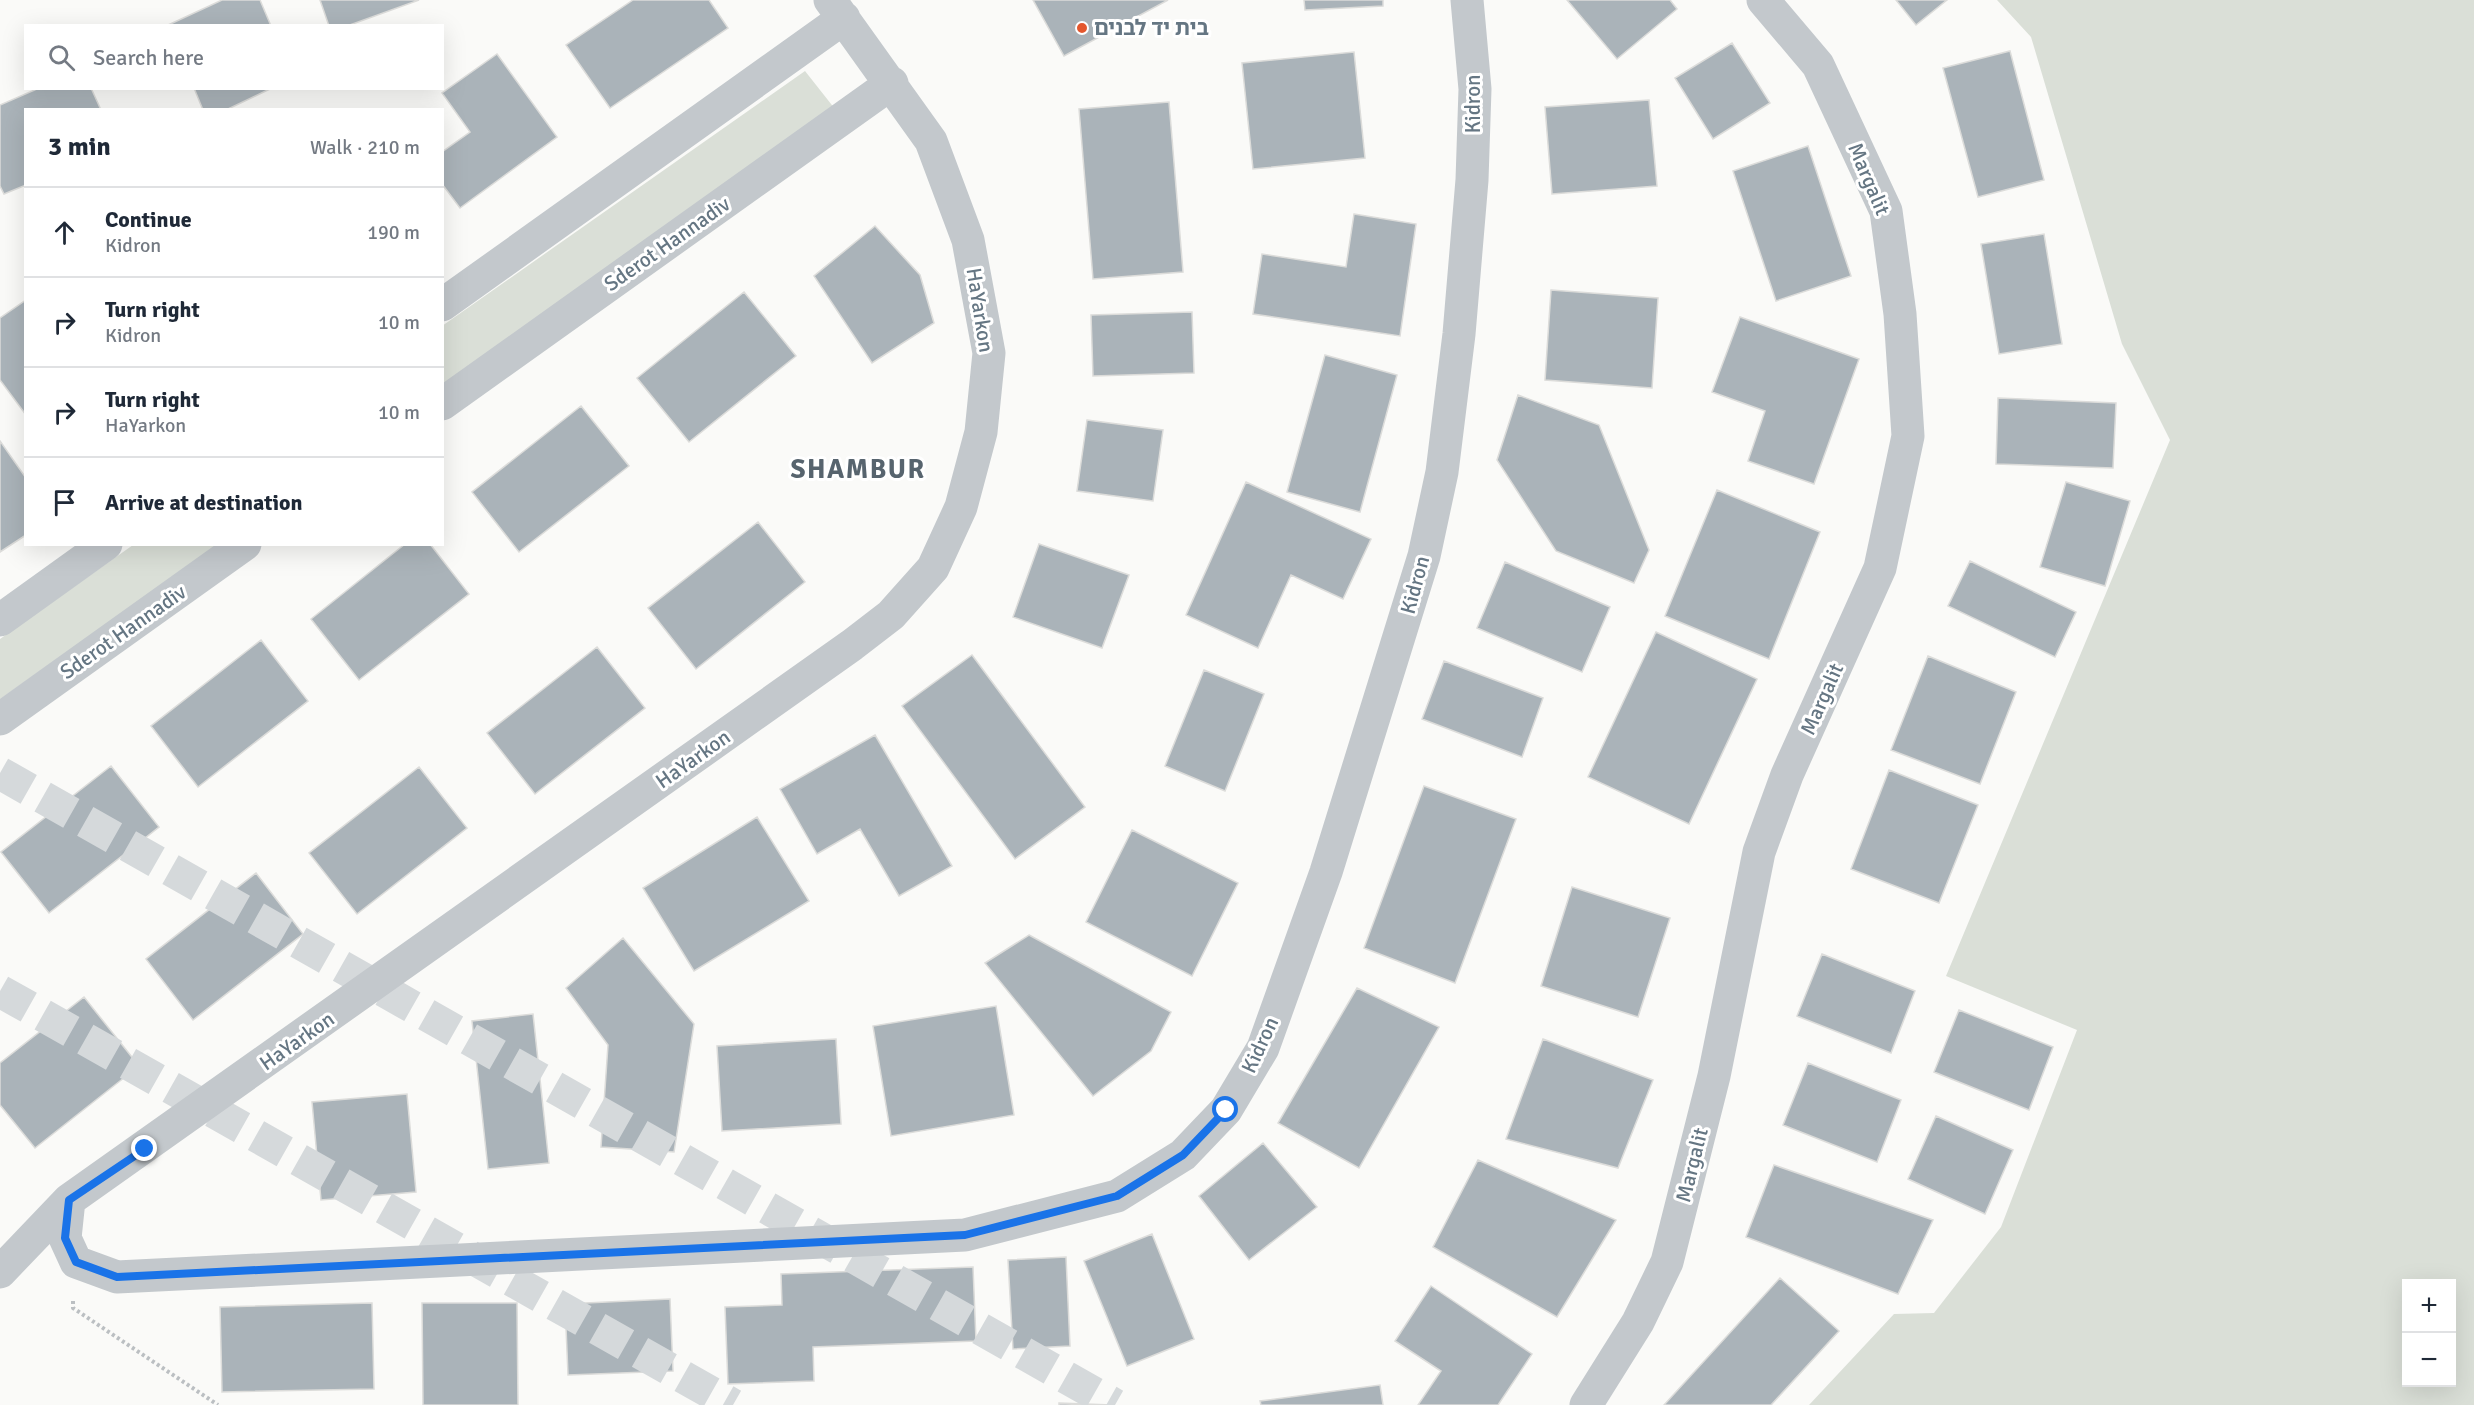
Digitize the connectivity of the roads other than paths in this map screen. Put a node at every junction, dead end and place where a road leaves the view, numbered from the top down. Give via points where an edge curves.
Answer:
1 (1467, 0) edge
2 (1762, 0) edge
3 (837, 9) edge
4 (892, 83) junction
5 (444, 304) edge
6 (444, 403) edge
7 (103, 546) edge
8 (242, 546) edge
9 (0, 620) edge
10 (0, 719) edge
11 (69, 1200) junction
12 (0, 1272) edge
13 (1586, 1405) edge

1 - 11 street, Kidron via 1474,89 1472,180 1460,334 1442,472 1424,556 1326,872 1263,1048 1226,1110 1183,1155 1117,1196 965,1235 117,1277 76,1262 65,1238
2 - 13 street, Margalit via 1818,64 1886,211 1900,314 1908,436 1880,568 1787,775 1759,852 1714,1076 1667,1262 1638,1322
3 - 4 street, HaYarkon
3 - 5 street
4 - 6 street, Sderot Hannadiv
4 - 11 street, HaYarkon via 931,141 968,240 989,353 981,432 961,507 933,568 891,615 852,645
7 - 9 street
8 - 10 street, Sderot Hannadiv
11 - 12 street, HaYarkon

